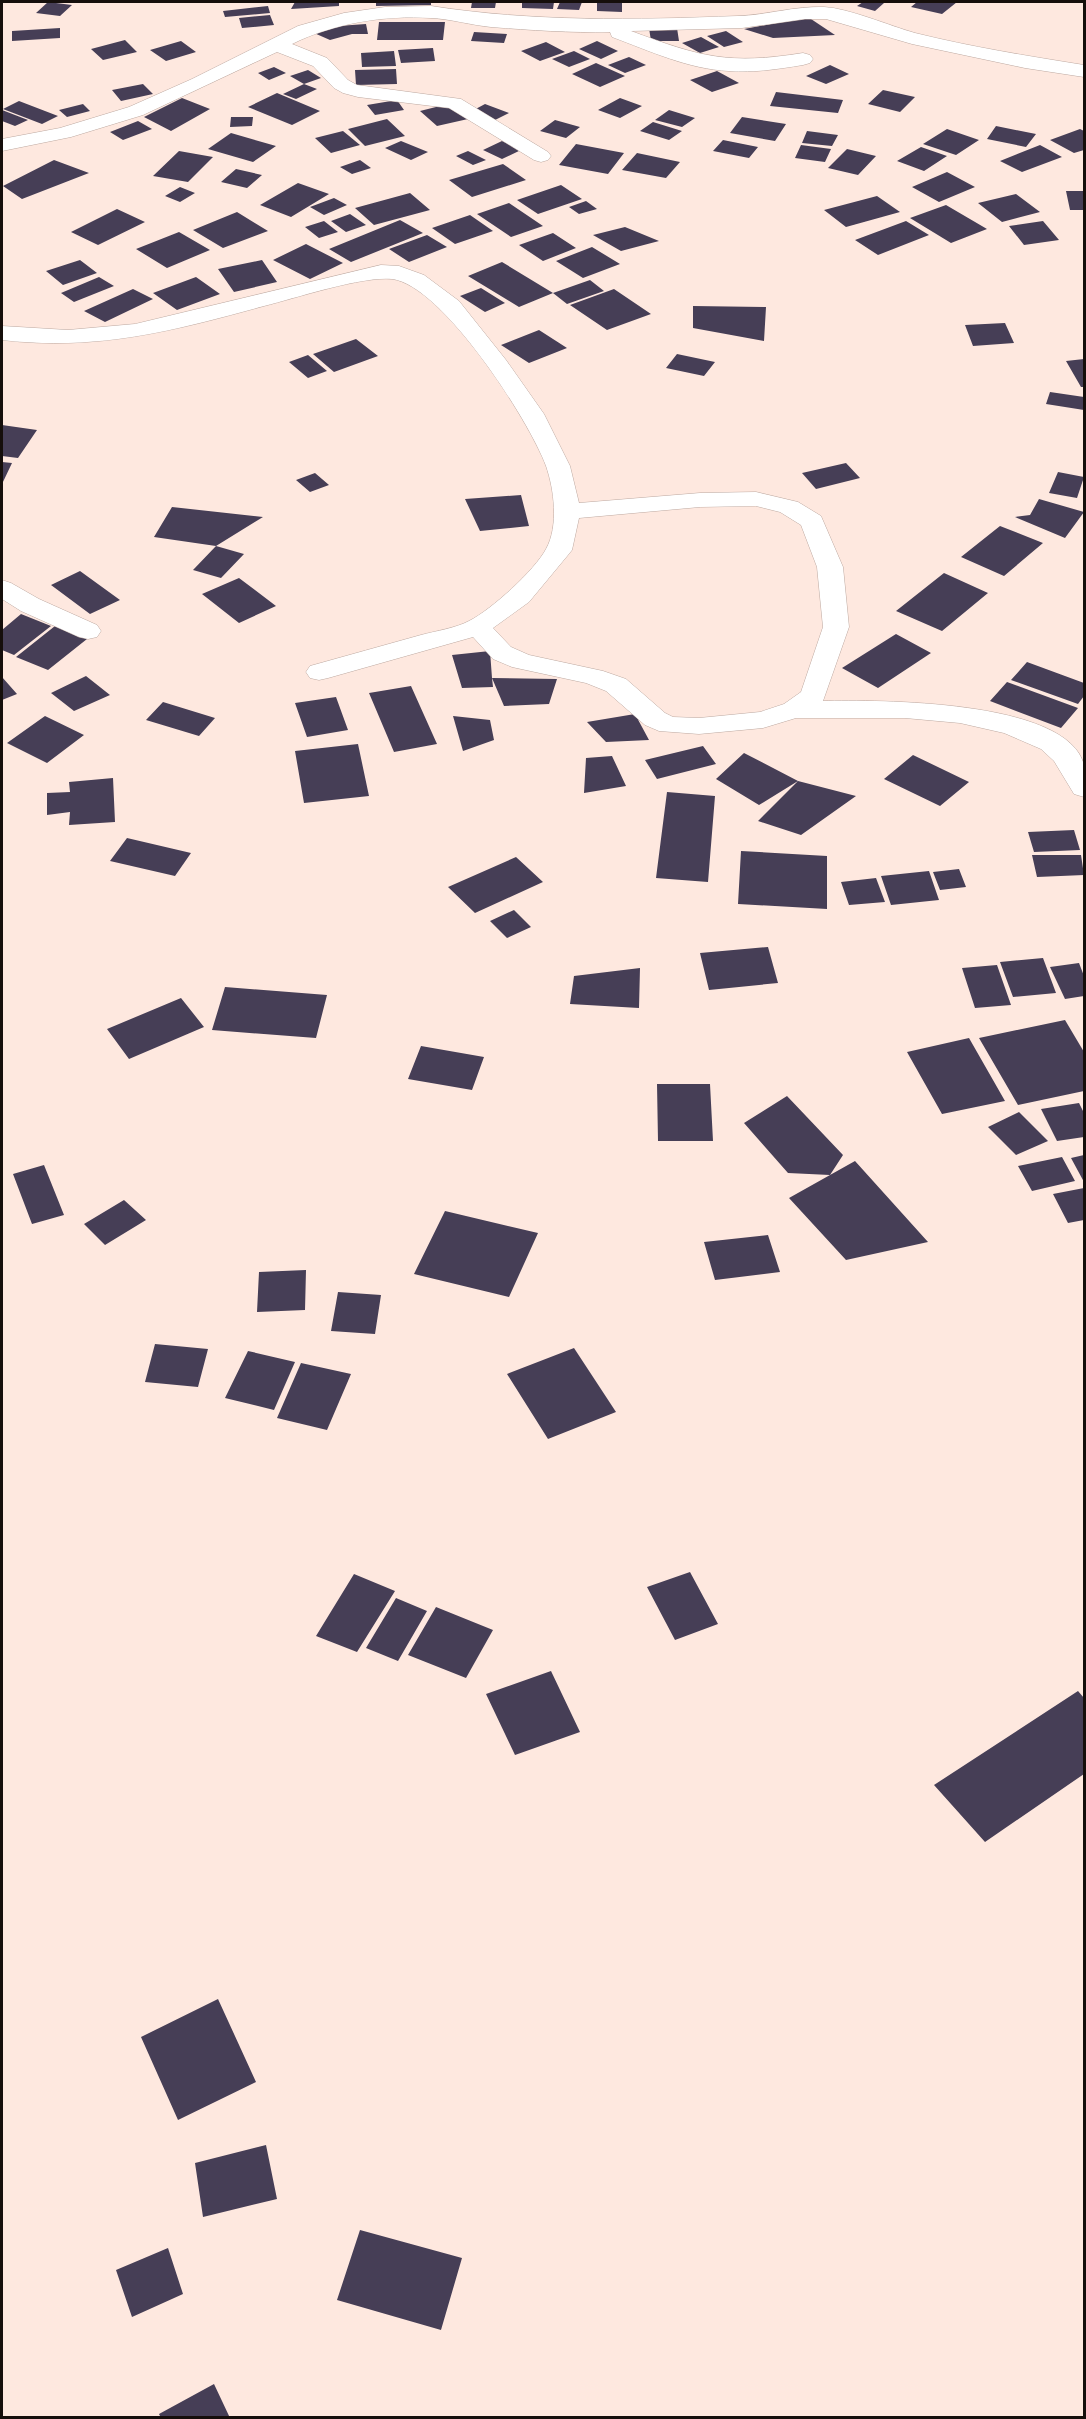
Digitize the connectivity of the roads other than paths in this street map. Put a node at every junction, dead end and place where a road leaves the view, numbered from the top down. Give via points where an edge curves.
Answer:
1 (601, 26) junction
2 (277, 45) junction
3 (803, 59) dead end
4 (1084, 71) edge
5 (2, 145) edge
6 (541, 156) dead end
7 (2, 333) edge
8 (568, 511) junction
9 (2, 588) edge
10 (478, 627) junction
11 (88, 631) dead end
12 (319, 672) dead end
13 (794, 710) junction
14 (1084, 788) edge

1 - 2 street via 490,21 431,12 385,13 305,30
1 - 3 street via 686,58 715,64 743,66
1 - 4 street via 742,22 827,13 912,38
2 - 5 street via 136,111 64,134
2 - 6 street via 316,60 345,88 454,103
7 - 8 street via 80,337 132,332 361,276 399,273 416,280 451,306 498,365 532,414 558,466
8 - 10 street via 559,550 520,596
8 - 13 street via 756,499 789,507 812,521 830,567 836,627 813,696
9 - 11 street
10 - 12 street
10 - 13 street via 502,653 616,685 655,719 669,725 763,720
13 - 14 street via 895,709 984,717 1041,736 1058,748

